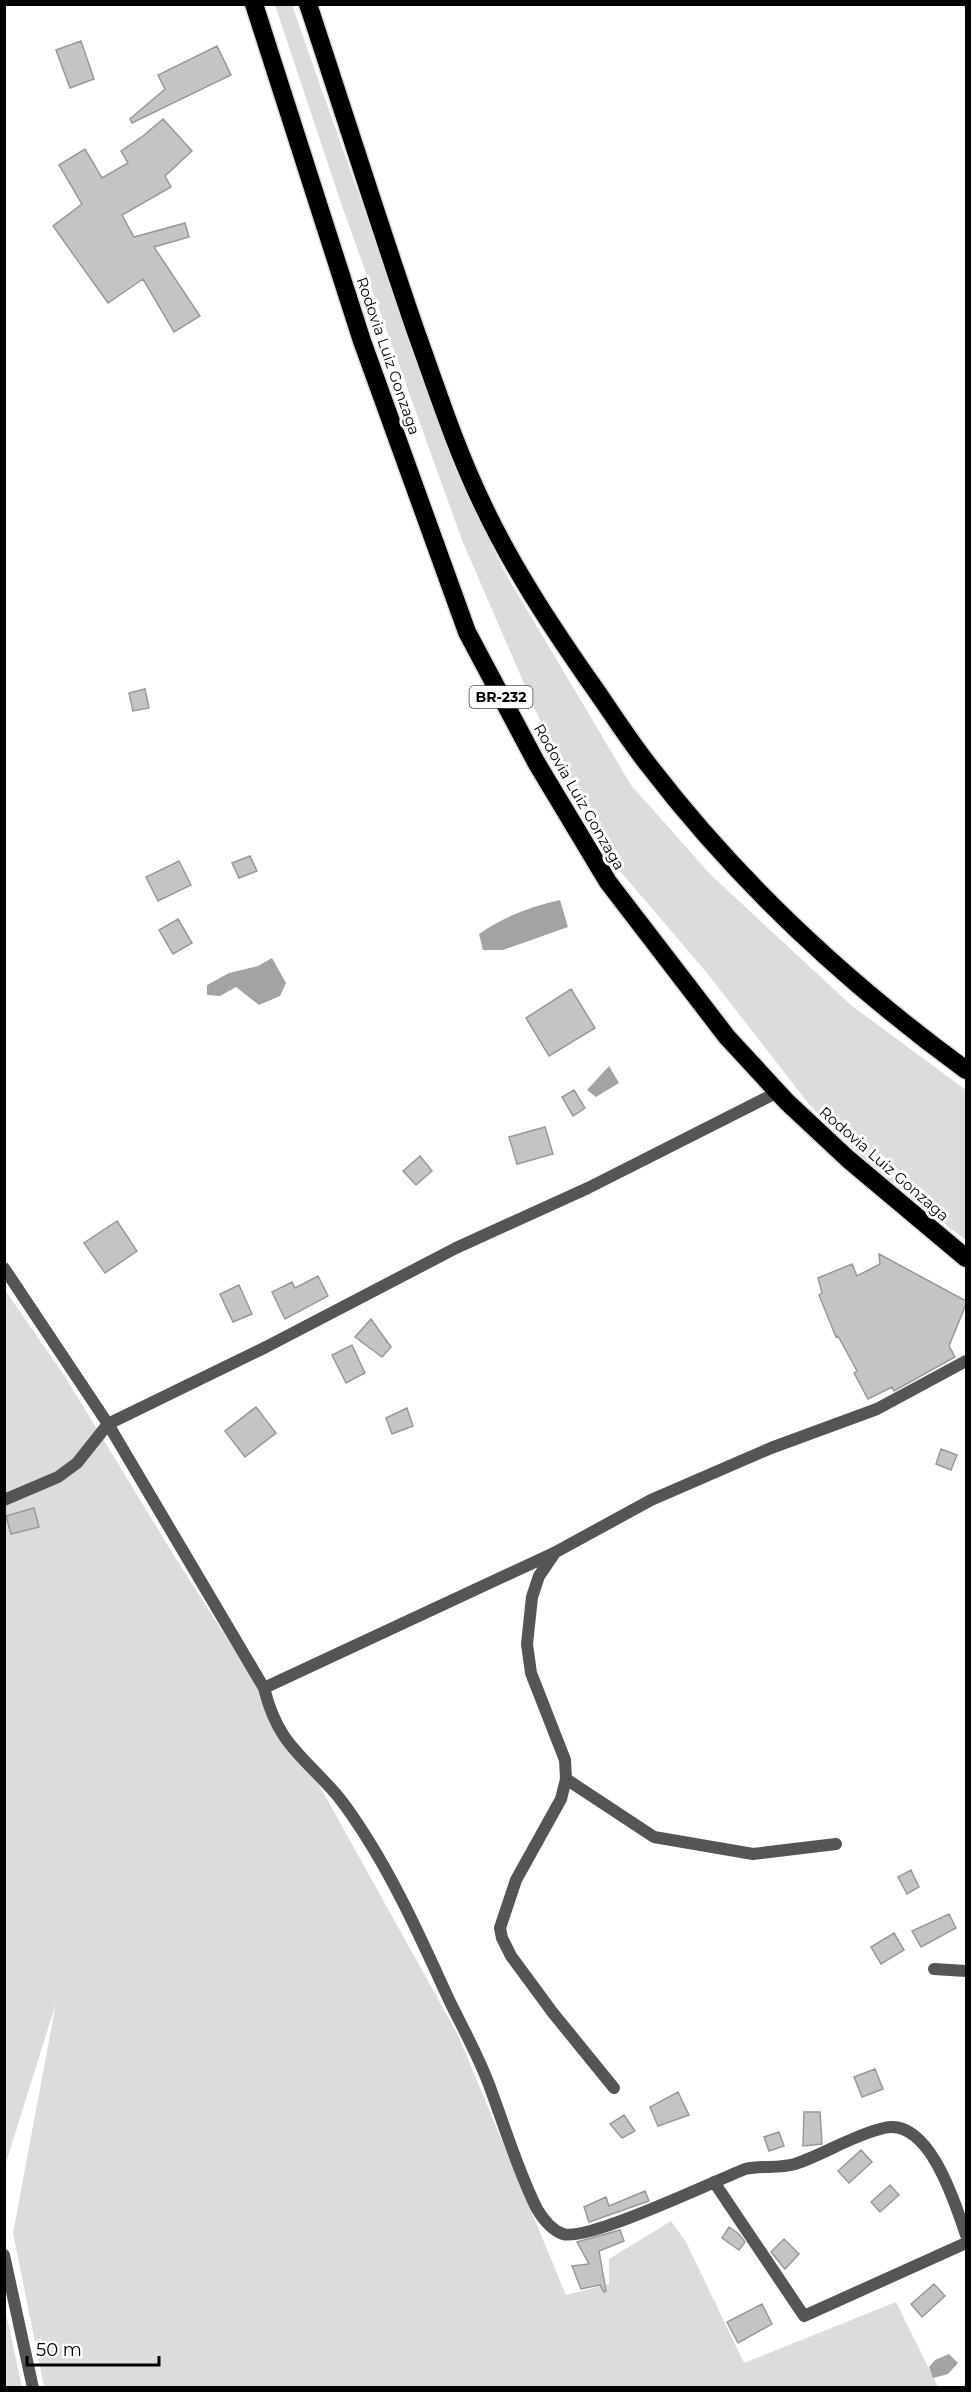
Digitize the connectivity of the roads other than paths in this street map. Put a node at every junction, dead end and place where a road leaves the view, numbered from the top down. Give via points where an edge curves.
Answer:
1 (254, 4) edge
2 (308, 4) edge
3 (966, 1070) edge
4 (778, 1092) junction
5 (966, 1258) edge
6 (4, 1268) edge
7 (966, 1361) edge
8 (108, 1424) junction
9 (4, 1500) edge
10 (554, 1553) junction
11 (264, 1688) junction
12 (566, 1779) junction
13 (836, 1844) dead end
14 (934, 1969) dead end
15 (966, 1971) edge
16 (614, 2088) dead end
17 (714, 2182) junction
18 (966, 2235) edge
19 (966, 2243) edge
20 (4, 2255) edge
21 (33, 2388) edge

1 - 4 highway, Rodovia Luiz Gonzaga / BR-232 via 362,341 467,632 536,762 608,882 727,1038
2 - 3 highway via 456,446 482,505 518,570 646,762 689,814 769,902 845,974
4 - 5 highway, Rodovia Luiz Gonzaga / BR-232 via 848,1160
4 - 8 street via 588,1188 456,1248
6 - 8 street
7 - 10 street via 877,1409 771,1448 651,1500
8 - 9 street via 76,1463 58,1477
8 - 11 street
10 - 11 street
10 - 12 street via 539,1576 532,1597 526,1644 531,1673 565,1760
11 - 17 street via 274,1721 284,1737 337,1795 386,1870 487,2079 537,2209 546,2223 564,2235 576,2234 643,2214
12 - 13 street via 654,1837 753,1854
12 - 16 street via 561,1799 516,1880 500,1928 511,1956
14 - 15 street
17 - 18 street via 751,2168 795,2164 875,2130 896,2126 916,2136 932,2155
17 - 19 street via 804,2316
20 - 21 street

